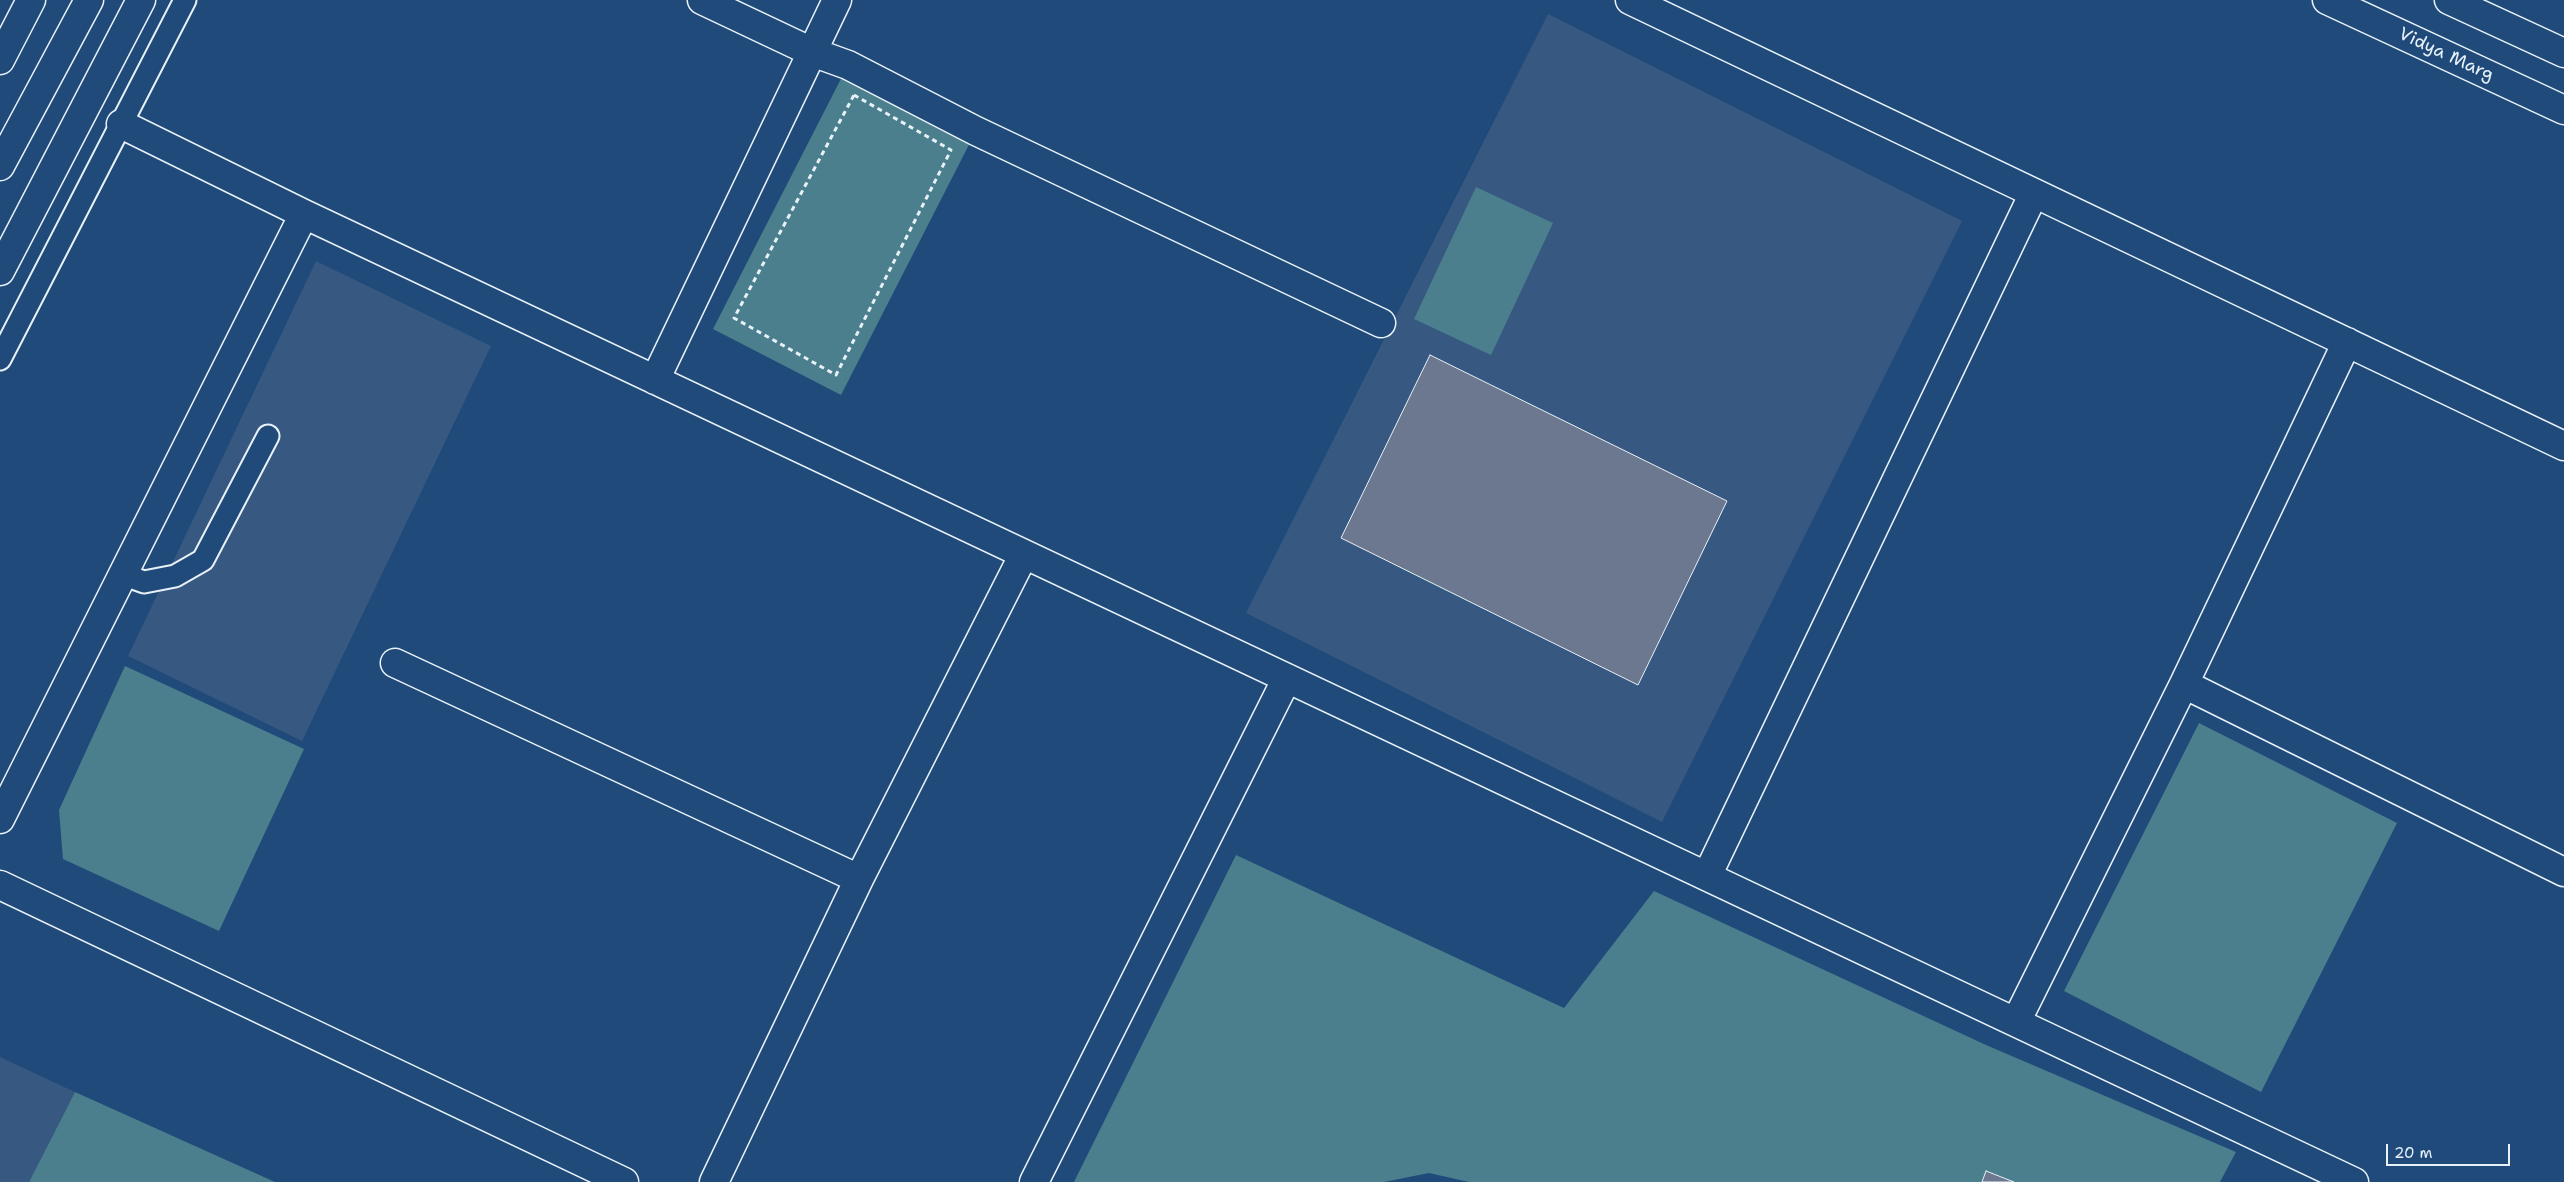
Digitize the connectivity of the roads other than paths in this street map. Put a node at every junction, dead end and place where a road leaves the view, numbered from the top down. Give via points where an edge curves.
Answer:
1 (30, 0) edge
2 (89, 0) edge
3 (142, 0) edge
4 (185, 0) edge
5 (702, 0) edge
6 (836, 0) edge
7 (1630, 0) edge
8 (2327, 0) edge
9 (2449, 0) edge
10 (812, 52) junction
11 (2564, 53) edge
12 (0, 60) edge
13 (2564, 110) edge
14 (121, 124) junction
15 (0, 166) edge
16 (2034, 193) junction
17 (304, 214) junction
18 (0, 271) edge
19 (1381, 323) dead end
20 (2346, 342) junction
21 (0, 359) edge
22 (655, 380) junction
23 (268, 436) dead end
24 (2564, 446) edge
25 (1024, 554) junction
26 (122, 574) junction
27 (396, 663) dead end
28 (1287, 678) junction
29 (2184, 684) junction
30 (0, 819) edge
31 (2564, 872) edge
32 (1706, 876) junction
33 (859, 879) junction
34 (0, 885) edge
35 (2016, 1022) junction
36 (624, 1182) edge
37 (714, 1182) edge
38 (1034, 1182) edge
39 (2354, 1182) edge

1 - 12 street
2 - 15 street
3 - 18 street
4 - 14 lane
5 - 10 street
6 - 10 street
7 - 16 street
8 - 13 street, Vidya Marg
9 - 11 street
10 - 19 street via 848,65 976,131
10 - 22 street
14 - 17 street
14 - 21 lane
16 - 20 street
16 - 32 street
17 - 22 street
17 - 26 street
20 - 24 street
20 - 29 street
22 - 25 street
23 - 26 lane via 203,560 175,576 144,582
25 - 28 street
25 - 33 street
26 - 30 street
27 - 33 street
28 - 32 street
28 - 38 street
29 - 31 street
29 - 35 street
32 - 35 street
33 - 37 street
34 - 36 street
35 - 39 street

